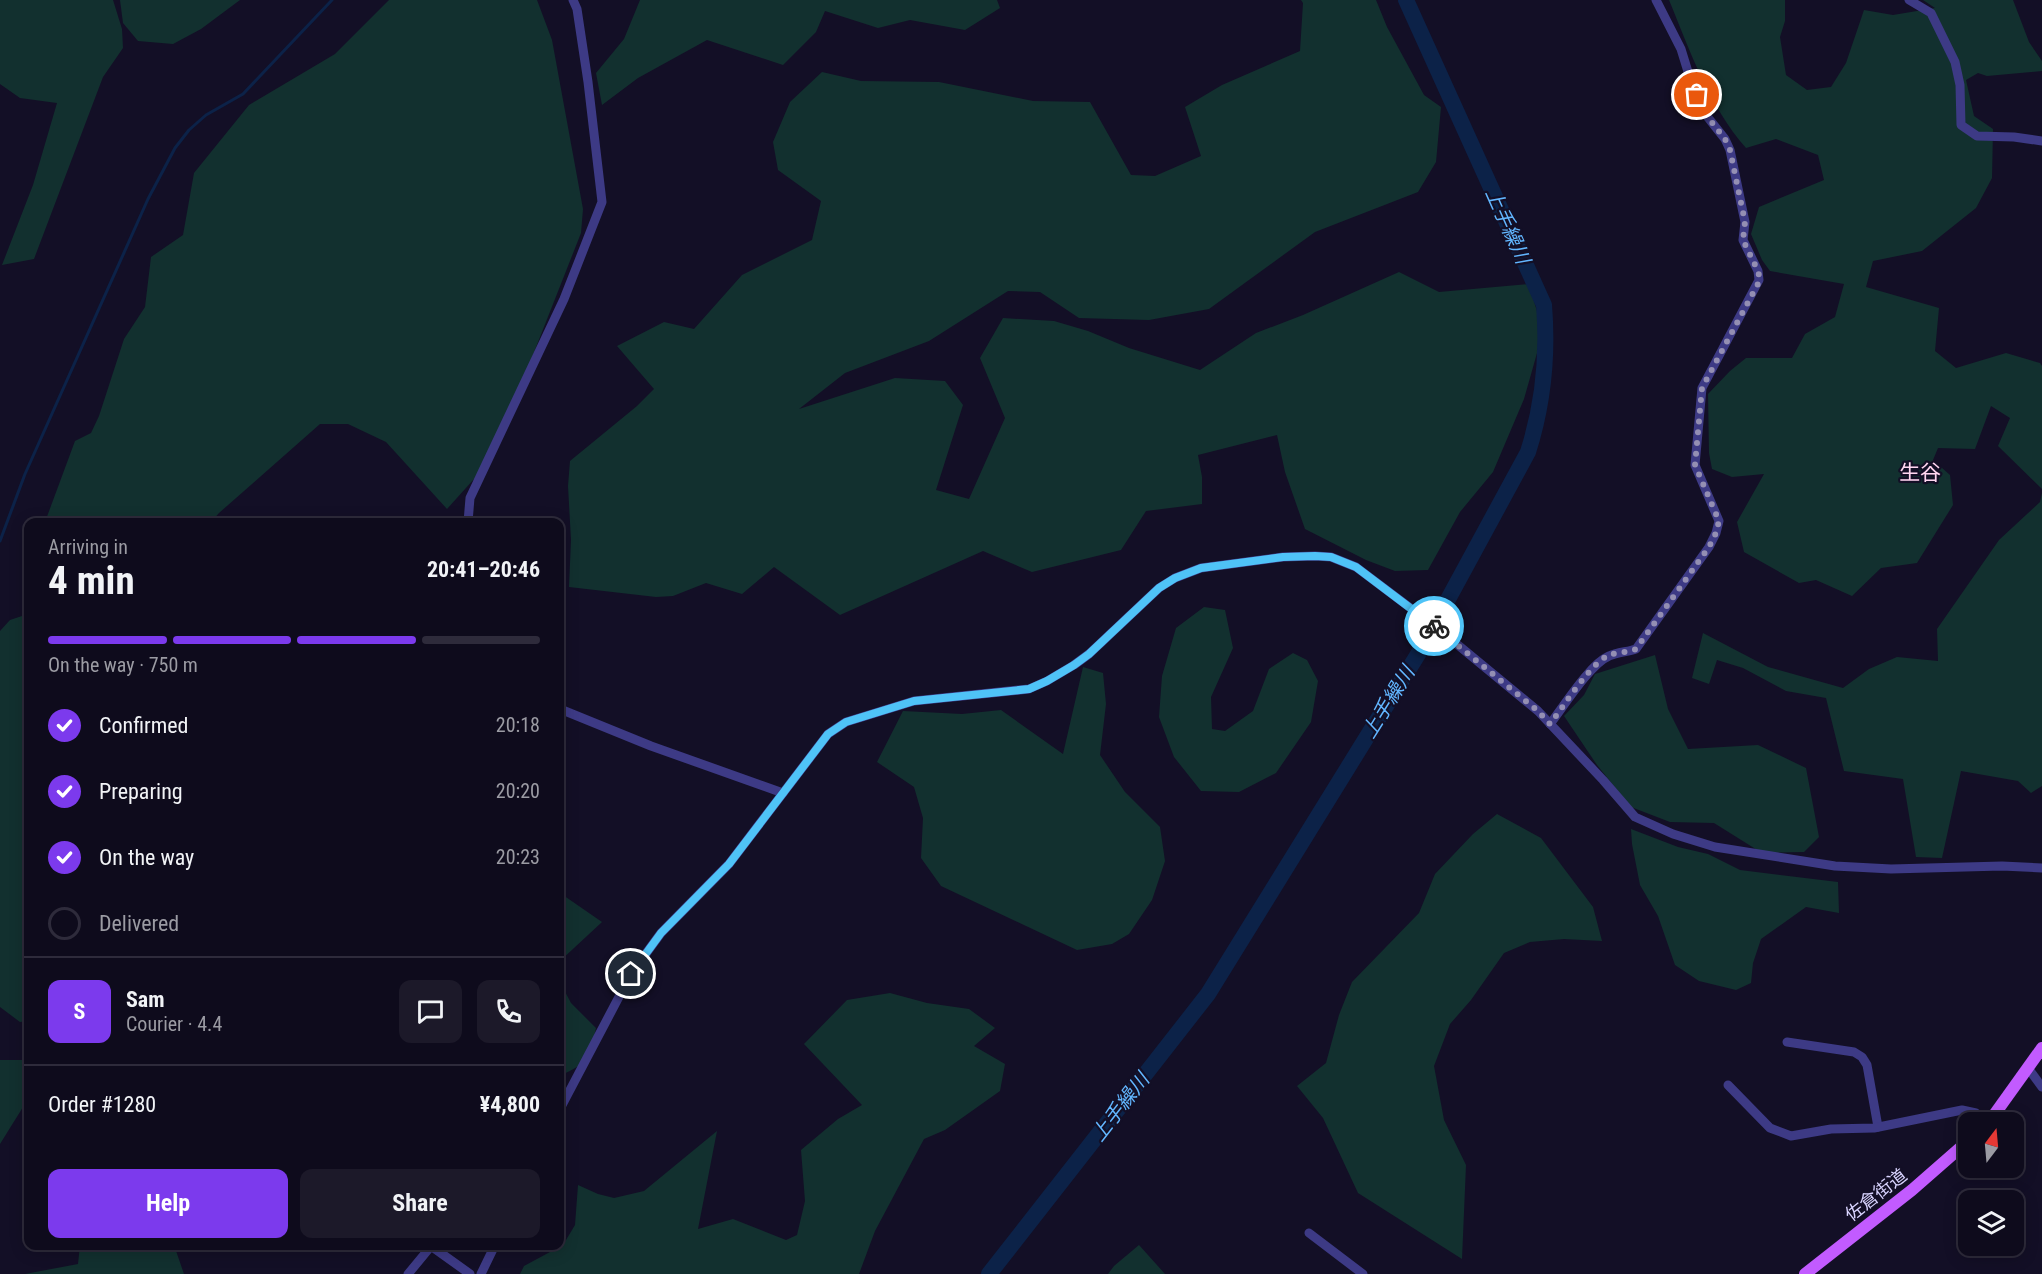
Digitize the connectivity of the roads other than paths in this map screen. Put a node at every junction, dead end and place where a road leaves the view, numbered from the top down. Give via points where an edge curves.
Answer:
1 (573, 0) edge
2 (1656, 0) edge
3 (1909, 0) edge
4 (2042, 141) edge
5 (468, 518) edge
6 (564, 711) edge
7 (1550, 724) junction
8 (783, 793) junction
9 (2042, 868) edge
10 (1787, 1042) dead end
11 (2042, 1048) edge
12 (2028, 1068) junction
13 (1728, 1085) dead end
14 (2042, 1088) edge
15 (564, 1101) edge
16 (1972, 1112) edge
17 (1995, 1112) edge
18 (1878, 1127) junction
19 (1958, 1150) edge
20 (1309, 1233) dead end
21 (429, 1250) edge
22 (437, 1250) edge
23 (493, 1250) edge
24 (408, 1274) edge
25 (470, 1274) edge
26 (481, 1274) edge
27 (1363, 1274) edge
28 (1805, 1274) edge

1 - 5 street via 588,82 602,202 564,299 470,498
2 - 7 street via 1681,49 1706,115 1730,150 1745,222 1743,240 1760,280 1702,388 1695,465 1719,521 1716,533 1636,649 1610,655 1595,664
3 - 4 street via 1931,13 1955,62 1961,125 1977,136
6 - 8 street
7 - 8 street via 1440,631 1356,567 1331,557 1283,557 1201,568 1175,578 1159,588 1089,654 1029,689 914,701 836,727
7 - 9 street via 1635,817 1683,838 1715,847 1835,866
8 - 15 street via 729,864 645,953
10 - 18 street via 1854,1052 1862,1057 1867,1065
11 - 12 main road
12 - 14 street
12 - 17 main road
13 - 18 street via 1770,1128 1791,1136
16 - 18 street via 1962,1110
19 - 28 main road, 佐倉街道
20 - 27 street
21 - 24 street
22 - 25 street
23 - 26 street

